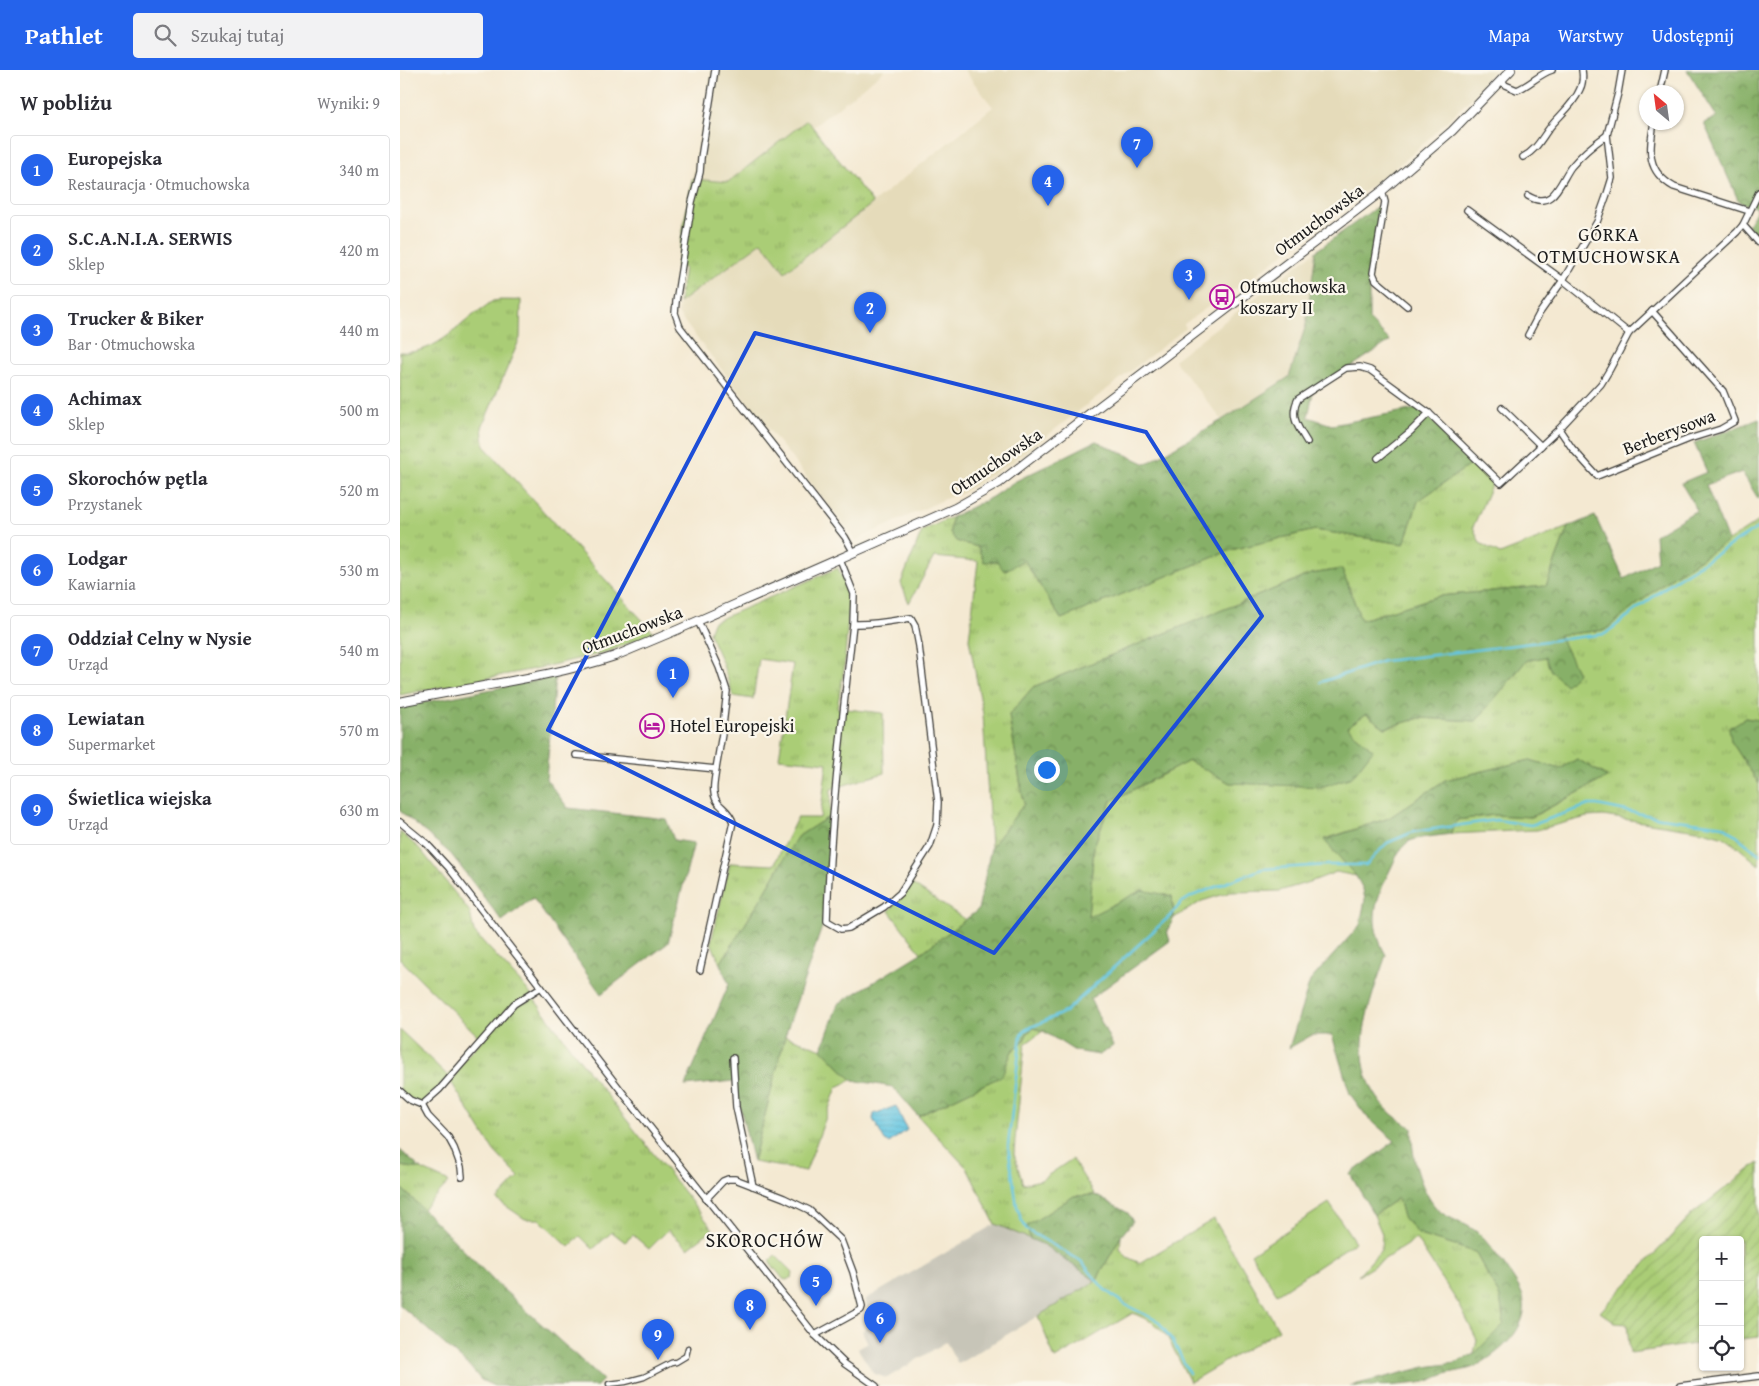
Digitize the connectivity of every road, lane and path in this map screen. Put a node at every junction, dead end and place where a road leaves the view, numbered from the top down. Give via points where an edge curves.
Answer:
1 (715, 70) edge
2 (1511, 70) edge
3 (1552, 70) edge
4 (1582, 70) edge
5 (1622, 70) edge
6 (1665, 70) edge
7 (1502, 80) junction
8 (1662, 85) edge
9 (1652, 130) edge
10 (1607, 135) junction
11 (1523, 157) dead end
12 (1382, 191) junction
13 (1759, 192) edge
14 (1528, 196) dead end
15 (1467, 210) dead end
16 (1749, 211) junction
17 (1743, 225) junction
18 (1759, 243) edge
19 (1564, 280) junction
20 (1407, 306) dead end
21 (1652, 311) junction
22 (1630, 333) junction
23 (1528, 334) dead end
24 (1502, 408) dead end
25 (1429, 413) junction
26 (1559, 429) junction
27 (1307, 442) dead end
28 (1541, 446) junction
29 (1378, 458) dead end
30 (854, 553) junction
31 (840, 559) junction
32 (698, 621) junction
33 (853, 624) junction
34 (400, 702) edge
35 (576, 755) dead end
36 (716, 769) junction
37 (400, 822) edge
38 (700, 970) dead end
39 (541, 988) junction
40 (733, 1058) dead end
41 (400, 1090) edge
42 (422, 1105) junction
43 (462, 1177) dead end
44 (753, 1186) junction
45 (706, 1199) junction
46 (815, 1335) junction
47 (688, 1348) dead end
48 (1759, 1376) edge
49 (609, 1384) dead end
50 (876, 1386) edge
51 (1680, 1386) edge

1 - 30 street via 676,302 676,319 845,537
2 - 7 main road, Otmuchowska
3 - 7 street via 1517,90
4 - 11 street via 1580,88 1570,106 1538,146
5 - 10 street
6 - 8 street
7 - 12 main road, Otmuchowska via 1452,131
9 - 16 street via 1652,161 1664,181
10 - 14 street via 1570,169 1553,195 1543,200
10 - 19 street via 1612,178 1597,222
12 - 20 street via 1385,202 1373,273 1376,280
12 - 30 main road, Otmuchowska via 998,483 955,508
13 - 16 street
15 - 19 street
16 - 17 street
17 - 18 street
17 - 21 street
19 - 22 street
19 - 23 street
21 - 22 street
21 - 26 street, Berberysowa via 1723,391 1735,421 1597,476
22 - 26 street via 1601,384
24 - 28 street
25 - 27 street via 1370,370 1346,368 1298,399 1294,417
25 - 28 street via 1501,483
25 - 29 street
26 - 28 street
30 - 31 main road, Otmuchowska
31 - 32 main road, Otmuchowska
31 - 33 street via 854,594
32 - 34 main road, Otmuchowska via 584,665
32 - 36 street via 727,691
33 - 33 street via 828,885 827,921 841,929 884,907 900,893 930,846 938,802 919,646 912,618 872,625
35 - 36 street
36 - 38 street via 715,798 731,815 733,822
37 - 39 street via 449,868
39 - 42 street via 514,1004
39 - 45 street
40 - 44 street via 736,1107
41 - 42 street via 410,1100
42 - 43 street via 454,1148
44 - 45 street via 728,1179
44 - 46 street via 809,1210 836,1234 845,1248 861,1310
45 - 46 street
46 - 50 street via 845,1364
47 - 49 street via 686,1356 654,1373 640,1379
48 - 51 street

